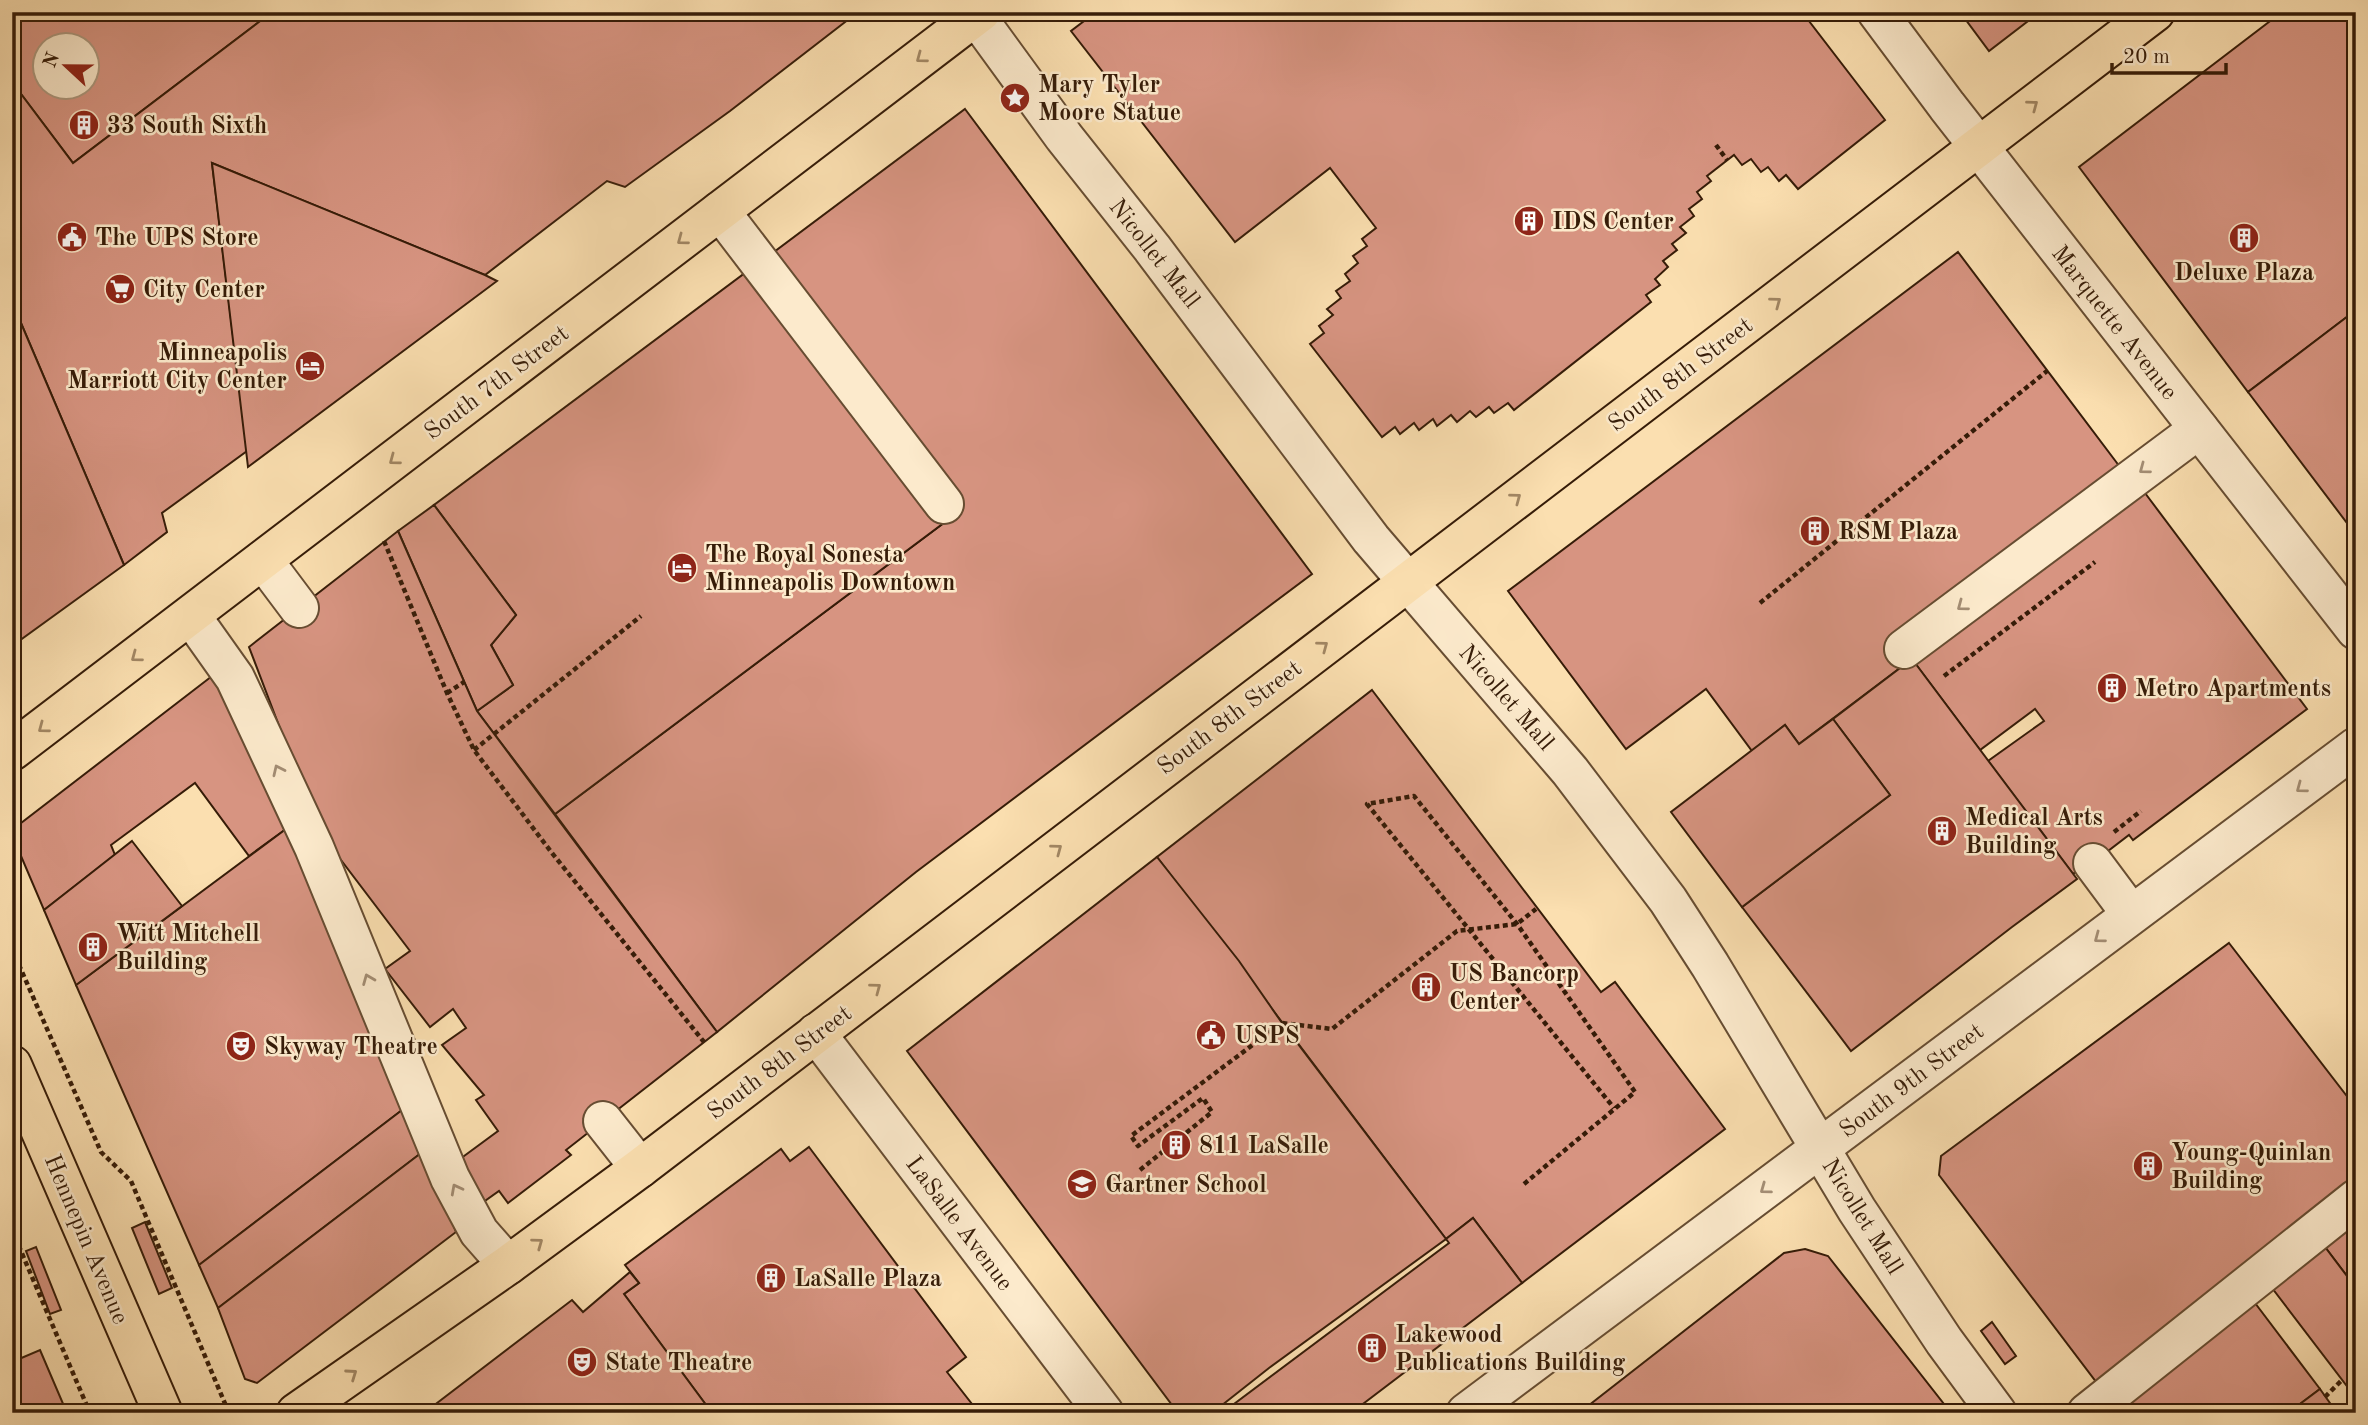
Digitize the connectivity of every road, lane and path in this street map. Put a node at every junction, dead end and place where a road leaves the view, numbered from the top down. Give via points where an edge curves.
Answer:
1 (1877, 12) edge
2 (2155, 12) edge
3 (976, 14) edge
4 (1716, 145) dead end
5 (1979, 147) junction
6 (1727, 160) dead end
7 (720, 211) junction
8 (2047, 371) dead end
9 (2199, 429) junction
10 (944, 504) dead end
11 (384, 541) dead end
12 (262, 560) junction
13 (2095, 562) dead end
14 (1408, 581) junction
15 (1760, 603) dead end
16 (299, 608) dead end
17 (191, 616) junction
18 (641, 616) dead end
19 (2356, 629) edge
20 (1904, 649) dead end
21 (1944, 676) dead end
22 (464, 682) dead end
23 (447, 693) junction
24 (2356, 747) edge
25 (474, 750) junction
26 (12, 751) edge
27 (2093, 863) dead end
28 (1536, 909) dead end
29 (2132, 914) junction
30 (1517, 924) junction
31 (12, 949) edge
32 (816, 1033) junction
33 (704, 1042) dead end
34 (12, 1065) edge
35 (1614, 1108) junction
36 (603, 1121) dead end
37 (1821, 1149) junction
38 (640, 1168) junction
39 (1140, 1170) dead end
40 (1524, 1184) dead end
41 (2356, 1199) edge
42 (12, 1230) edge
43 (508, 1265) junction
44 (2342, 1380) dead end
45 (2325, 1397) dead end
46 (90, 1413) edge
47 (163, 1413) edge
48 (229, 1413) edge
49 (296, 1413) edge
50 (1104, 1413) edge
51 (1466, 1413) edge
52 (1997, 1413) edge
53 (2087, 1413) edge

1 - 5 street, Marquette Avenue
5 -> 2 main road, South 8th Street
3 -> 7 main road, South 7th Street
3 - 14 street, Nicollet Mall via 1063,137
4 - 6 path
5 - 9 street, Marquette Avenue
14 -> 5 main road, South 8th Street
7 - 10 street
7 -> 12 main road, South 7th Street
8 - 15 path
9 - 19 street, Marquette Avenue
9 -> 20 street
11 - 23 path
12 - 16 street
12 - 17 main road, South 7th Street
13 - 21 path
32 -> 14 main road, South 8th Street
14 - 37 street, Nicollet Mall via 1570,771 1668,900
17 -> 26 main road, South 7th Street
43 -> 17 street via 479,1232 450,1178 314,847 236,678
18 - 25 path
22 - 23 path
23 - 25 path
24 -> 29 street, South 9th Street
25 - 33 path
27 - 29 street
28 - 30 path
29 -> 37 street, South 9th Street
30 - 35 path via 1635,1092
30 - 35 path via 1414,796 1367,804
30 - 39 path via 1457,931 1332,1029 1282,1023 1131,1136 1138,1146 1203,1098 1212,1112
31 - 48 path via 101,1152 131,1181
32 - 38 main road, South 8th Street
32 - 50 street, LaSalle Avenue
34 - 47 main road, Hennepin Avenue
35 - 40 path
36 - 38 street
37 -> 51 street, South 9th Street
37 - 52 street, Nicollet Mall via 1944,1341
43 -> 38 main road, South 8th Street
41 - 53 street
42 - 46 path
49 -> 43 main road, South 8th Street
44 - 45 path

